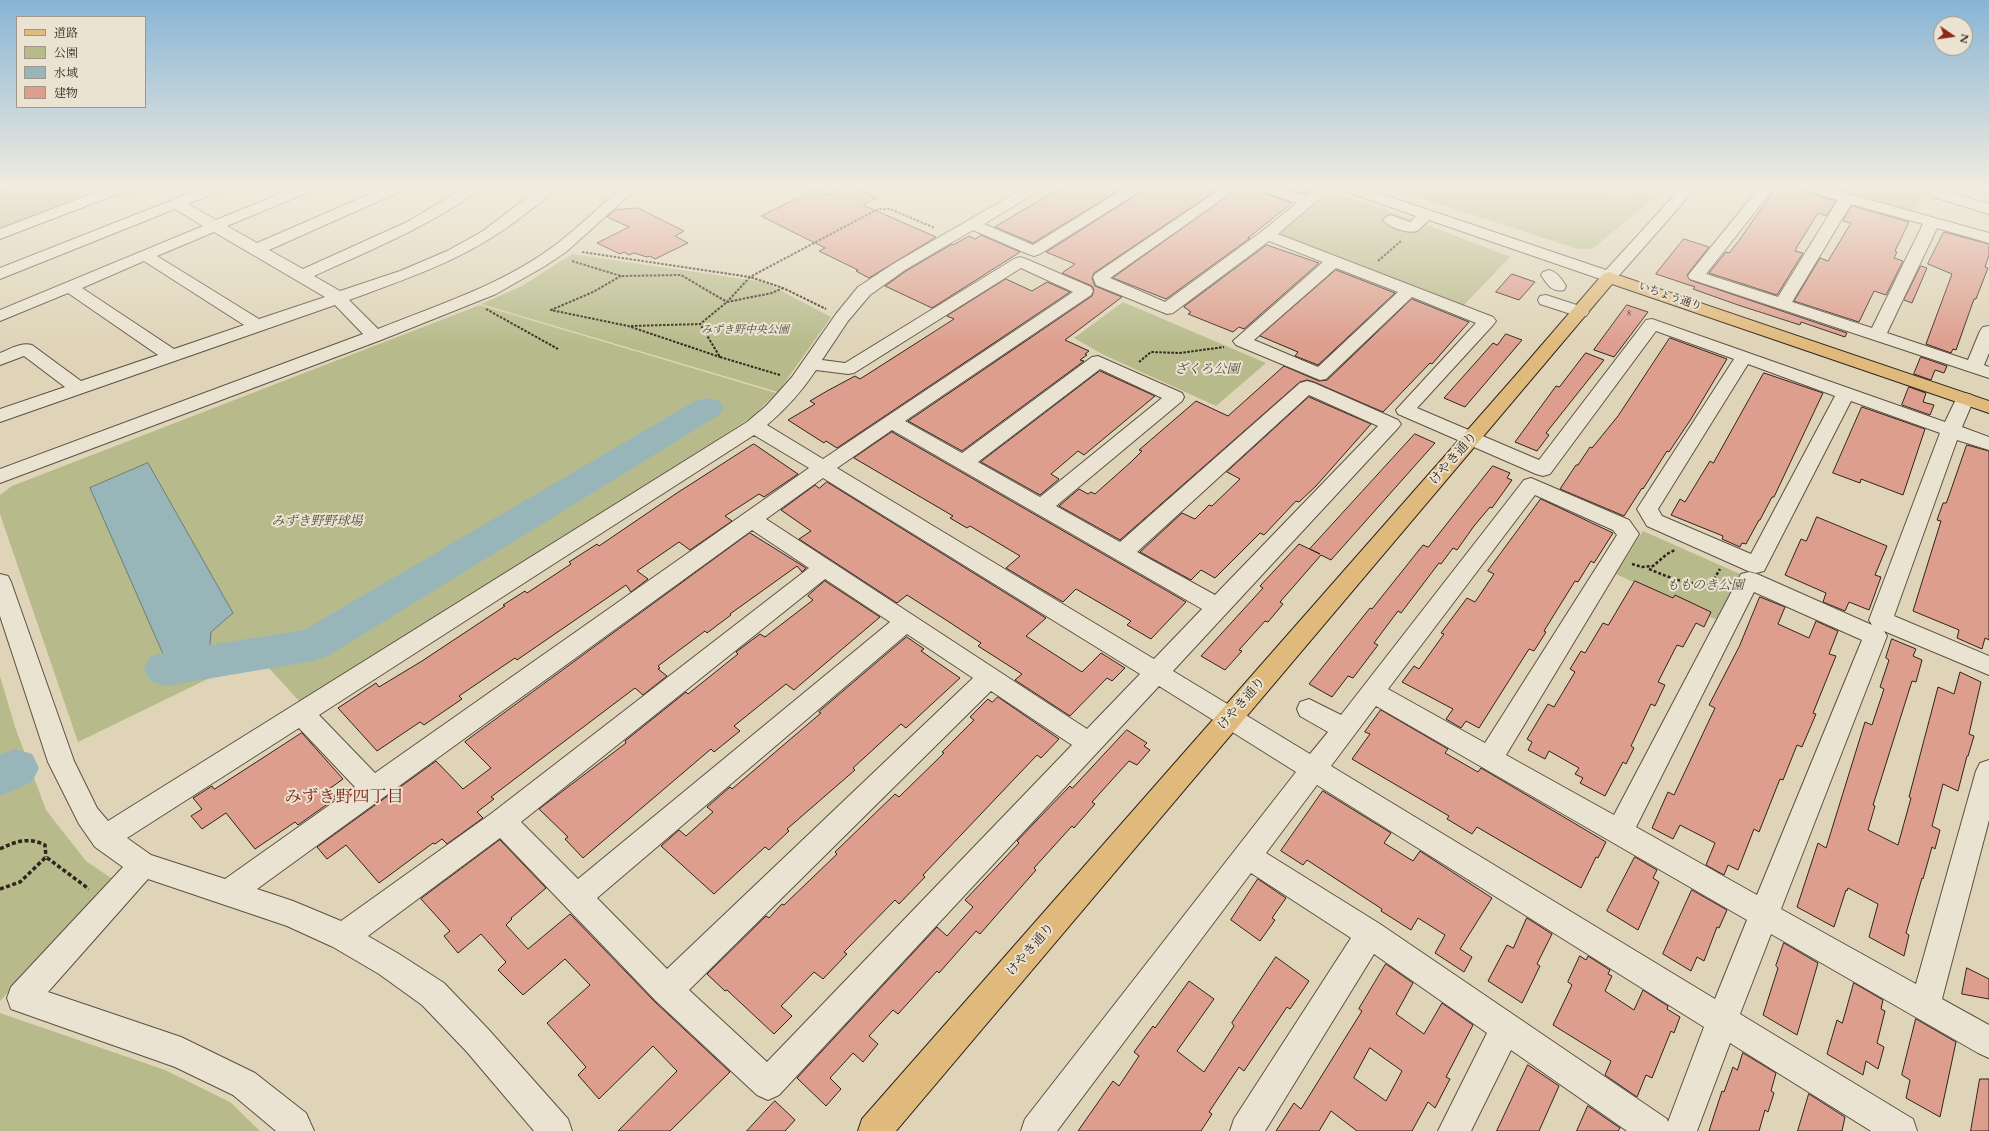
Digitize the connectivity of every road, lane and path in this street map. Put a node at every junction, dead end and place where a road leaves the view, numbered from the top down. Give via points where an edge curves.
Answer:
1 (84, 241) edge
2 (180, 241) edge
3 (243, 241) edge
4 (277, 241) edge
5 (376, 241) edge
6 (476, 241) edge
7 (579, 241) edge
8 (818, 241) edge
9 (944, 241) edge
10 (1011, 241) edge
11 (1050, 241) edge
12 (1154, 241) edge
13 (1259, 241) edge
14 (1282, 241) edge
15 (1401, 241) edge
16 (1505, 241) edge
17 (1642, 241) edge
18 (1724, 241) edge
19 (1821, 241) edge
20 (1923, 241) edge
21 (258, 249) junction
22 (1540, 253) junction
23 (145, 255) junction
24 (563, 257) junction
25 (1334, 261) junction
26 (1376, 263) dead end
27 (1527, 267) dead end
28 (0, 274) edge
29 (302, 275) junction
30 (621, 276) junction
31 (750, 277) junction
32 (1609, 277) junction
33 (70, 287) junction
34 (783, 288) junction
35 (1409, 291) junction
36 (337, 297) junction
37 (468, 299) junction
38 (1546, 300) dead end
39 (726, 302) junction
40 (1782, 304) junction
41 (1580, 312) junction
42 (0, 316) edge
43 (842, 318) junction
44 (700, 324) junction
45 (258, 326) junction
46 (628, 326) junction
47 (1989, 331) edge
48 (375, 336) junction
49 (1877, 336) junction
50 (1242, 341) junction
51 (558, 349) dead end
52 (172, 356) junction
53 (720, 357) junction
54 (1744, 357) junction
55 (0, 360) edge
56 (812, 364) junction
57 (1982, 370) edge
58 (1125, 374) junction
59 (799, 381) junction
60 (80, 388) junction
61 (1846, 393) junction
62 (1965, 399) junction
63 (1989, 407) edge
64 (0, 416) edge
65 (892, 422) junction
66 (754, 426) junction
67 (1951, 430) junction
68 (1471, 439) junction
69 (1989, 444) edge
70 (963, 463) junction
71 (823, 469) junction
72 (0, 476) edge
73 (1042, 506) junction
74 (751, 519) junction
75 (1123, 552) junction
76 (1681, 552) dead end
77 (1614, 557) junction
78 (1724, 566) dead end
79 (1714, 567) dead end
80 (824, 568) junction
81 (1648, 569) junction
82 (1719, 570) junction
83 (0, 582) edge
84 (1711, 584) junction
85 (1724, 590) dead end
86 (1217, 607) junction
87 (906, 622) junction
88 (1989, 666) edge
89 (1155, 673) junction
90 (990, 678) junction
91 (1372, 692) junction
92 (1309, 709) dead end
93 (301, 713) junction
94 (1231, 718) junction
95 (1345, 729) junction
96 (1089, 743) junction
97 (1490, 758) junction
98 (1312, 769) junction
99 (1989, 771) edge
100 (374, 790) junction
101 (502, 822) junction
102 (1620, 831) junction
103 (105, 838) junction
104 (0, 849) edge
105 (1247, 856) junction
106 (46, 857) junction
107 (143, 865) junction
108 (0, 889) edge
109 (228, 893) junction
110 (576, 898) junction
111 (109, 904) junction
112 (1765, 914) junction
113 (1370, 934) junction
114 (343, 937) junction
115 (667, 990) junction
116 (1925, 1006) junction
117 (1722, 1022) junction
118 (1505, 1029) junction
119 (1989, 1042) edge
120 (298, 1131) edge
121 (556, 1131) edge
122 (874, 1131) edge
123 (1037, 1131) edge
124 (1246, 1131) edge
125 (1454, 1131) edge
126 (1655, 1131) edge
127 (1681, 1131) edge
128 (1901, 1131) edge

1 - 28 street
2 - 23 street
3 - 21 street
4 - 21 street
5 - 29 street
6 - 36 street via 406,274
7 - 24 street
8 - 31 path
9 - 43 street via 864,291
10 - 11 street via 1034,251
12 - 13 street via 1101,277 1102,281 1167,309
14 - 25 street
15 - 26 path
16 - 22 street, いちょう通り
17 - 32 street
18 - 40 street via 1696,276
19 - 40 street
20 - 49 street
21 - 29 street
22 - 27 street
22 - 32 street, いちょう通り
23 - 33 street
23 - 45 street
24 - 30 path
24 - 31 path
24 - 37 street
25 - 35 street
25 - 50 street
29 - 36 street
30 - 39 path via 682,275
30 - 46 path via 594,292 551,310
31 - 34 path
31 - 39 path
32 - 41 main road, けやき通り
32 - 62 main road, いちょう通り
33 - 42 street
33 - 52 street
34 - 39 path via 772,293
34 - 43 path
35 - 50 street via 1320,375
35 - 68 street via 1487,321 1405,410
36 - 45 street
36 - 48 street
37 - 48 street
37 - 51 path
38 - 41 street
39 - 44 path
40 - 49 street
41 - 68 main road, けやき通り
43 - 56 street
44 - 46 path
44 - 53 path
45 - 52 street
46 - 53 path
47 - 57 street
48 - 72 street
49 - 57 street
50 - 58 path via 1233,345 1180,353 1151,352
52 - 60 street
53 - 59 path
54 - 61 street
54 - 61 street via 1647,509 1654,521 1756,565
54 - 68 street via 1652,324 1543,469
55 - 60 street via 26,349
56 - 59 street
56 - 65 street via 848,369 1020,262 1085,291
58 - 70 street via 1098,361
58 - 73 street via 1175,397
59 - 66 street via 773,410
60 - 64 street
61 - 67 street
62 - 63 main road, いちょう通り
62 - 67 street
65 - 70 street
65 - 71 street
66 - 71 street
66 - 93 street
67 - 69 street
67 - 88 street via 1881,620
68 - 94 main road, けやき通り
70 - 73 street
71 - 74 street
71 - 89 street
73 - 75 street
74 - 80 street
74 - 100 street
75 - 86 street
75 - 86 street via 1307,387 1392,424
76 - 81 path via 1675,550 1665,554 1656,566
77 - 81 path
77 - 91 street via 1628,534 1622,525 1531,485
77 - 97 street
78 - 82 path
79 - 82 path
80 - 87 street
80 - 101 street
81 - 84 path via 1686,585
82 - 84 path
83 - 103 street via 61,762 88,816
84 - 85 path
86 - 89 street
87 - 90 street
87 - 110 street
89 - 94 street
89 - 96 street
90 - 96 street
90 - 115 street
91 - 95 street
91 - 97 street
92 - 95 street
93 - 100 street
93 - 103 street
94 - 98 street
94 - 122 main road, けやき通り
95 - 98 street
96 - 115 street via 768,1084
97 - 102 street
98 - 105 street
98 - 117 street
99 - 116 street
100 - 109 street
101 - 110 street
101 - 114 street
102 - 112 street
102 - 112 street via 1749,580 1875,636
103 - 107 street
104 - 106 path via 17,840 36,839 45,845
105 - 113 street
105 - 123 street
106 - 108 path via 28,876 7,888
106 - 111 path
107 - 109 street
107 - 111 street
109 - 114 street via 292,914
110 - 115 street
111 - 120 street via 22,998 181,1053 209,1066 244,1084
112 - 116 street
112 - 117 street
113 - 118 street
113 - 124 street
114 - 121 street via 433,994 478,1040
116 - 119 street
117 - 127 street
117 - 128 street
118 - 125 street
118 - 126 street

